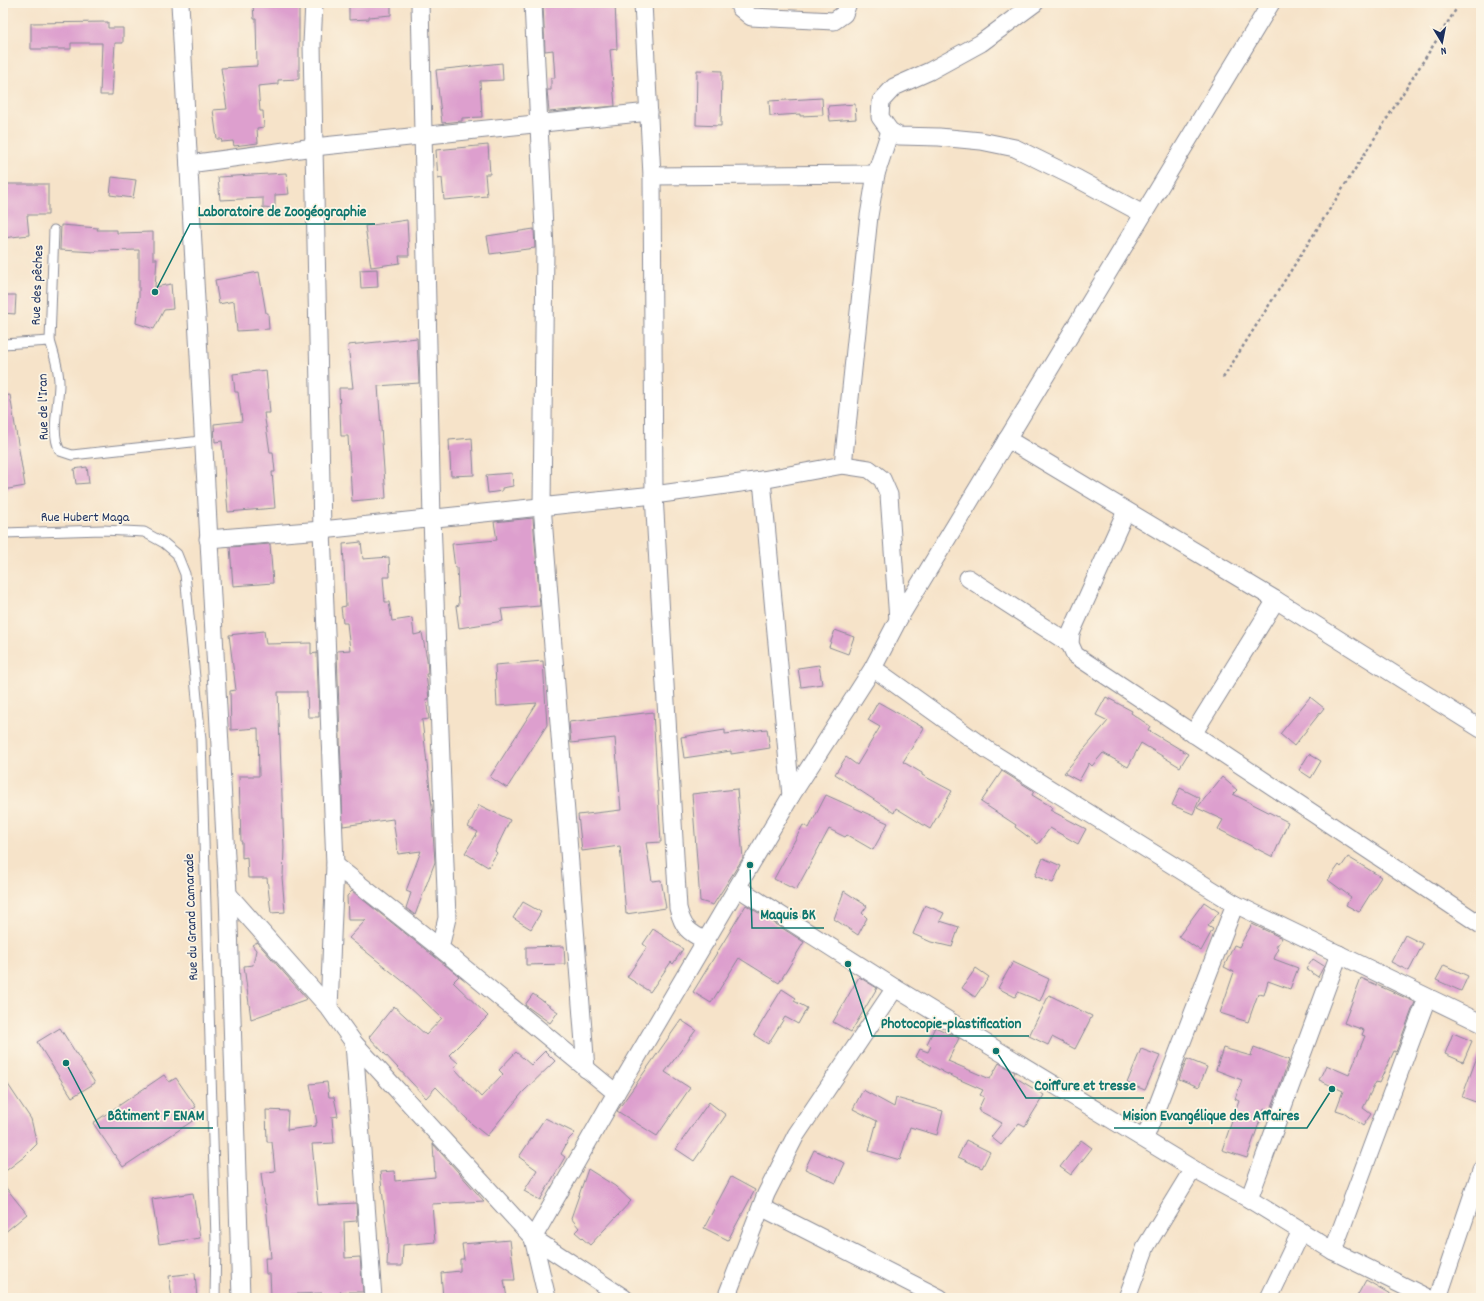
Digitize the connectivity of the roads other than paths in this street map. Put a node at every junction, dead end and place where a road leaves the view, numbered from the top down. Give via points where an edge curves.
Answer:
1 (180, 3) edge
2 (314, 3) edge
3 (420, 3) edge
4 (533, 3) edge
5 (643, 3) edge
6 (739, 3) edge
7 (848, 3) edge
8 (1035, 3) edge
9 (1271, 3) edge
10 (649, 112) junction
11 (539, 124) junction
12 (890, 131) junction
13 (423, 136) junction
14 (314, 147) junction
15 (189, 164) junction
16 (876, 174) junction
17 (652, 176) junction
18 (1143, 214) junction
19 (54, 230) dead end
20 (50, 341) junction
21 (3, 344) edge
22 (1007, 440) junction
23 (201, 441) dead end
24 (843, 465) junction
25 (762, 480) junction
26 (654, 495) junction
27 (542, 505) junction
28 (1126, 511) junction
29 (432, 519) junction
30 (322, 530) junction
31 (3, 533) edge
32 (208, 539) junction
33 (164, 543) joint
34 (968, 578) dead end
35 (1276, 600) junction
36 (898, 620) junction
37 (1070, 644) junction
38 (873, 668) junction
39 (1481, 729) edge
40 (1193, 734) junction
41 (791, 796) junction
42 (335, 865) junction
43 (738, 888) junction
44 (228, 894) junction
45 (1235, 904) junction
46 (1481, 925) edge
47 (706, 941) junction
48 (440, 948) junction
49 (1339, 954) junction
50 (895, 988) junction
51 (1427, 998) junction
52 (329, 1008) junction
53 (1481, 1023) edge
54 (354, 1043) junction
55 (586, 1068) junction
56 (616, 1093) junction
57 (1145, 1138) junction
58 (1193, 1169) junction
59 (1481, 1170) edge
60 (1249, 1199) junction
61 (763, 1208) junction
62 (1301, 1232) junction
63 (533, 1238) junction
64 (1332, 1251) junction
65 (1401, 1292) edge
66 (215, 1298) edge
67 (241, 1298) edge
68 (373, 1298) edge
69 (547, 1298) edge
70 (624, 1298) edge
71 (726, 1298) edge
72 (940, 1298) edge
73 (1127, 1298) edge
74 (1269, 1298) edge
75 (1428, 1298) edge
76 (1438, 1298) edge

1 - 15 street
2 - 14 street
3 - 13 street
4 - 11 street
5 - 10 street
6 - 7 street via 740,8 751,17 834,21 844,14
8 - 12 street via 981,43 930,72 894,87 881,101 880,117
9 - 18 street
10 - 11 street
10 - 17 street
11 - 13 street
11 - 27 street via 545,249
12 - 16 street
12 - 18 street via 899,136 974,140 1015,148
13 - 14 street
13 - 29 street
14 - 15 street
14 - 30 street
15 - 32 street
16 - 17 street
16 - 24 street via 869,216
17 - 26 street
18 - 22 street
19 - 20 lane, Rue des pêches
20 - 21 lane
20 - 23 lane, Rue de l'Iran via 59,382 56,442 60,451 72,455
22 - 28 street
22 - 36 street
24 - 25 street
24 - 36 street via 869,469 882,479 889,495
25 - 26 street
25 - 41 street
26 - 27 street
26 - 47 street via 678,908 682,923 691,933
27 - 29 street
27 - 55 street
28 - 35 street
28 - 37 street via 1071,633
29 - 30 street
29 - 48 street via 447,918
30 - 32 street
30 - 42 street
31 - 33 lane, Rue Hubert Maga via 102,530 144,532
32 - 44 street
33 - 66 lane, Rue du Grand Camarade via 177,554 185,574 201,740 216,1240
34 - 37 street
35 - 39 street
35 - 40 street
36 - 38 street
37 - 40 street via 1075,655
38 - 41 street
38 - 45 street via 989,751
40 - 46 street
41 - 43 street
42 - 48 street
42 - 52 street
43 - 47 street
43 - 50 street
44 - 52 street
44 - 67 street
45 - 49 street
45 - 57 street
47 - 56 street
48 - 55 street
49 - 51 street
49 - 60 street
50 - 57 street
50 - 61 street via 796,1135 766,1194
51 - 53 street
51 - 64 street
52 - 54 street
54 - 63 street
54 - 68 street
55 - 56 street
56 - 63 street
57 - 58 street
58 - 60 street
58 - 73 street via 1146,1246
59 - 76 street
60 - 62 street
61 - 71 street
61 - 72 street
62 - 64 street
62 - 74 street
63 - 69 street
63 - 70 street
64 - 65 street
65 - 75 street

